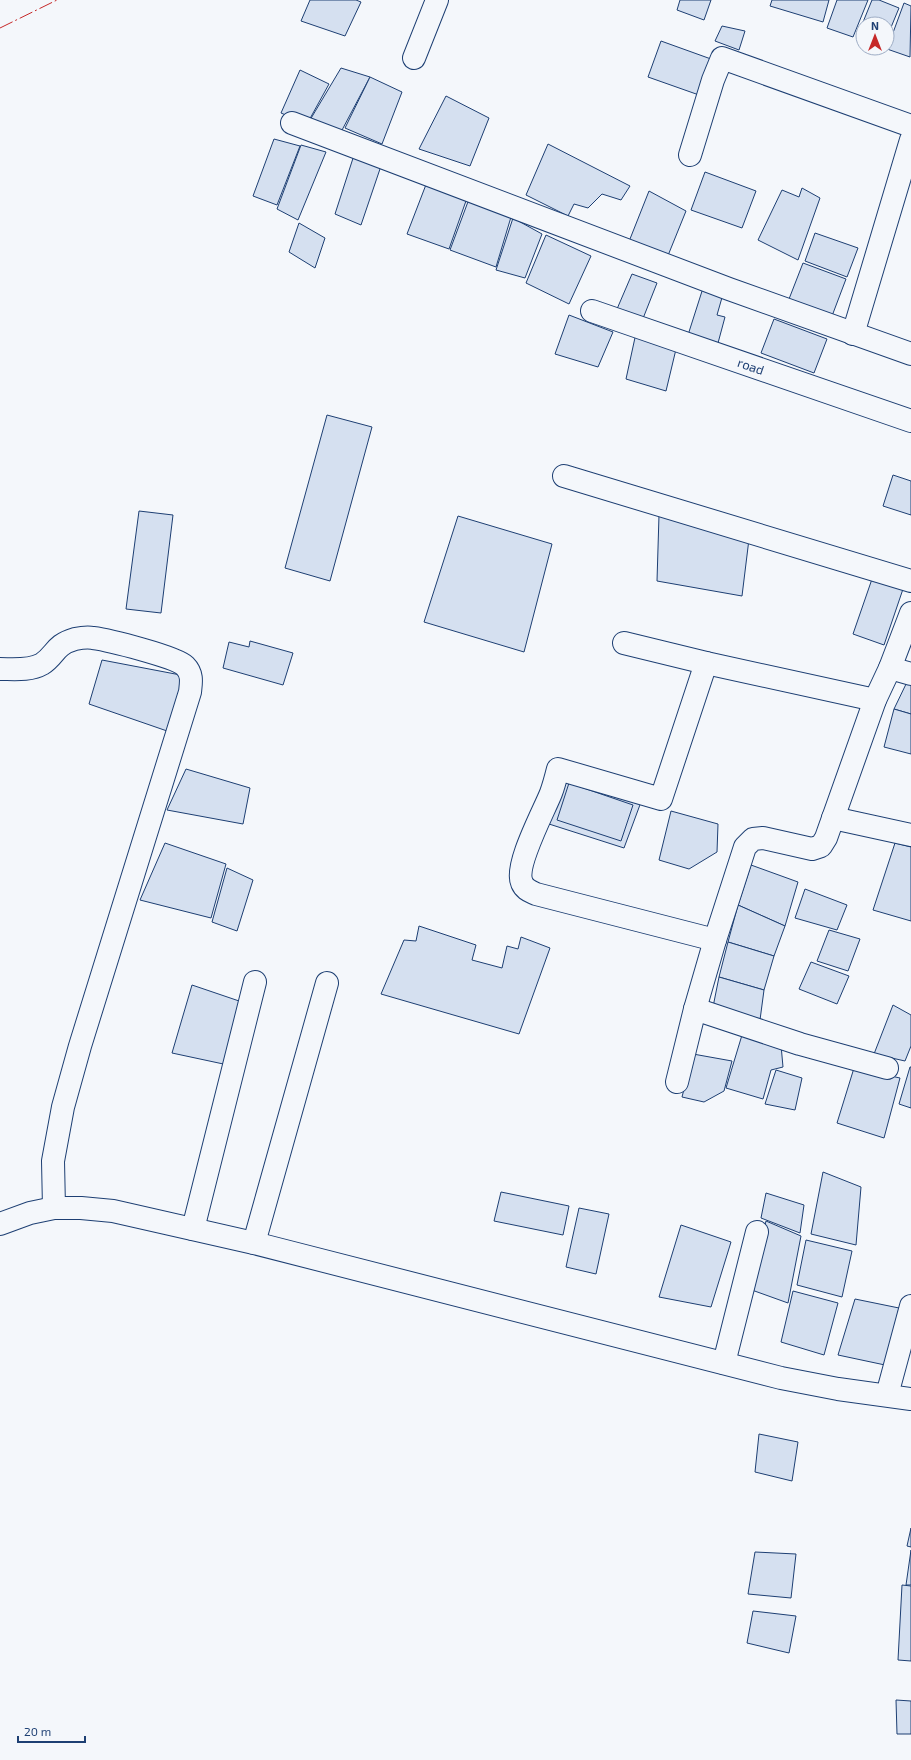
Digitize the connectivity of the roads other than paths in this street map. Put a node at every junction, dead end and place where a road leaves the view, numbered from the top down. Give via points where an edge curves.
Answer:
1 (437, 0) edge
2 (414, 58) dead end
3 (292, 123) dead end
4 (911, 126) edge
5 (911, 140) edge
6 (690, 155) dead end
7 (592, 311) dead end
8 (853, 334) junction
9 (911, 354) edge
10 (911, 421) edge
11 (564, 476) dead end
12 (911, 581) edge
13 (911, 614) edge
14 (624, 643) dead end
15 (706, 664) junction
16 (890, 668) junction
17 (0, 669) edge
18 (911, 674) edge
19 (875, 700) junction
20 (833, 818) junction
21 (911, 836) edge
22 (715, 940) junction
23 (255, 982) dead end
24 (327, 983) dead end
25 (695, 1010) junction
26 (887, 1068) dead end
27 (677, 1082) dead end
28 (54, 1208) junction
29 (0, 1224) edge
30 (193, 1229) junction
31 (757, 1232) dead end
32 (254, 1243) junction
33 (911, 1306) edge
34 (724, 1363) junction
35 (887, 1395) junction
36 (911, 1398) edge

1 - 2 street
3 - 8 street
4 - 6 street via 722,58
5 - 8 street
7 - 10 street, road
8 - 9 street
11 - 12 street
13 - 16 street
14 - 15 street
15 - 19 street
15 - 22 street via 661,799 558,769 520,872 521,882 526,890 536,894
16 - 18 street
16 - 19 street
17 - 28 street via 27,669 41,665 59,645 91,637 172,659 185,666 191,676 190,692 63,1106 53,1161
19 - 20 street
20 - 21 street
20 - 22 street via 821,846 812,849 763,838 753,839 745,847
22 - 25 street
23 - 30 street
24 - 32 street
25 - 26 street via 800,1044
25 - 27 street
28 - 29 street via 30,1212
28 - 30 street via 113,1211
30 - 32 street
31 - 34 street
32 - 34 street
33 - 35 street
34 - 35 street via 781,1378
35 - 36 street

